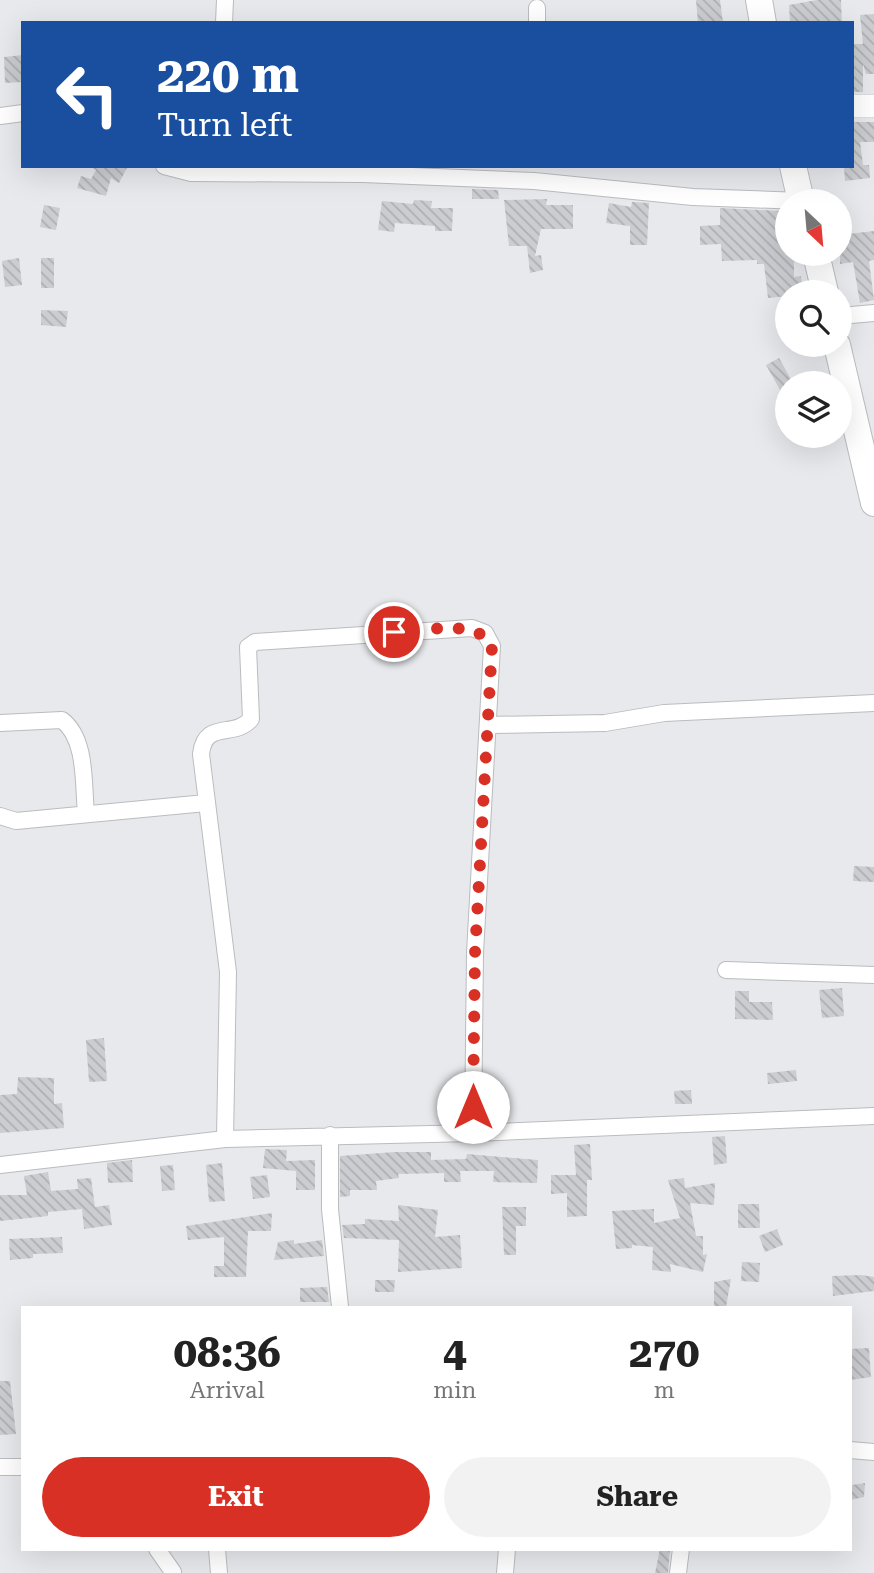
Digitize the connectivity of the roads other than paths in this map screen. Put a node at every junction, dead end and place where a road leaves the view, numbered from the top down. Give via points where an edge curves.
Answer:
1 (225, 0) edge
2 (759, 0) edge
3 (224, 21) edge
4 (763, 21) edge
5 (854, 106) edge
6 (874, 106) edge
7 (21, 113) edge
8 (0, 116) edge
9 (172, 168) edge
10 (793, 168) edge
11 (213, 170) edge
12 (534, 173) edge
13 (798, 189) edge
14 (775, 200) edge
15 (874, 313) edge
16 (852, 315) edge
17 (841, 357) edge
18 (874, 503) edge
19 (874, 703) edge
20 (0, 723) edge
21 (488, 724) junction
22 (206, 803) junction
23 (86, 813) junction
24 (0, 816) edge
25 (726, 970) dead end
26 (874, 975) edge
27 (874, 1116) edge
28 (473, 1133) junction
29 (330, 1135) junction
30 (225, 1139) junction
31 (0, 1165) edge
32 (340, 1306) edge
33 (852, 1450) edge
34 (874, 1452) edge
35 (0, 1467) edge
36 (21, 1467) edge
37 (158, 1551) edge
38 (217, 1551) edge
39 (507, 1551) edge
40 (681, 1551) edge
41 (173, 1572) edge
42 (219, 1573) edge
43 (505, 1573) edge
44 (678, 1573) edge

1 - 3 street
2 - 4 main road
5 - 6 street
7 - 8 street
9 - 11 street via 191,173
10 - 13 main road
11 - 12 street
12 - 14 street via 693,198
15 - 16 street
17 - 18 main road
19 - 21 street via 678,712 605,723
20 - 23 street via 62,720 69,725 78,741
21 - 22 street via 492,646 485,633 472,628 255,642 246,653 251,719 240,727 211,734 202,744
21 - 28 street via 475,953
22 - 23 street
22 - 30 street via 228,972
23 - 24 street via 16,821
25 - 26 street
27 - 28 street
28 - 29 street
29 - 30 street
29 - 32 street via 330,1209
30 - 31 street
33 - 34 street
35 - 36 street
37 - 41 street
38 - 42 street
39 - 43 street
40 - 44 street

